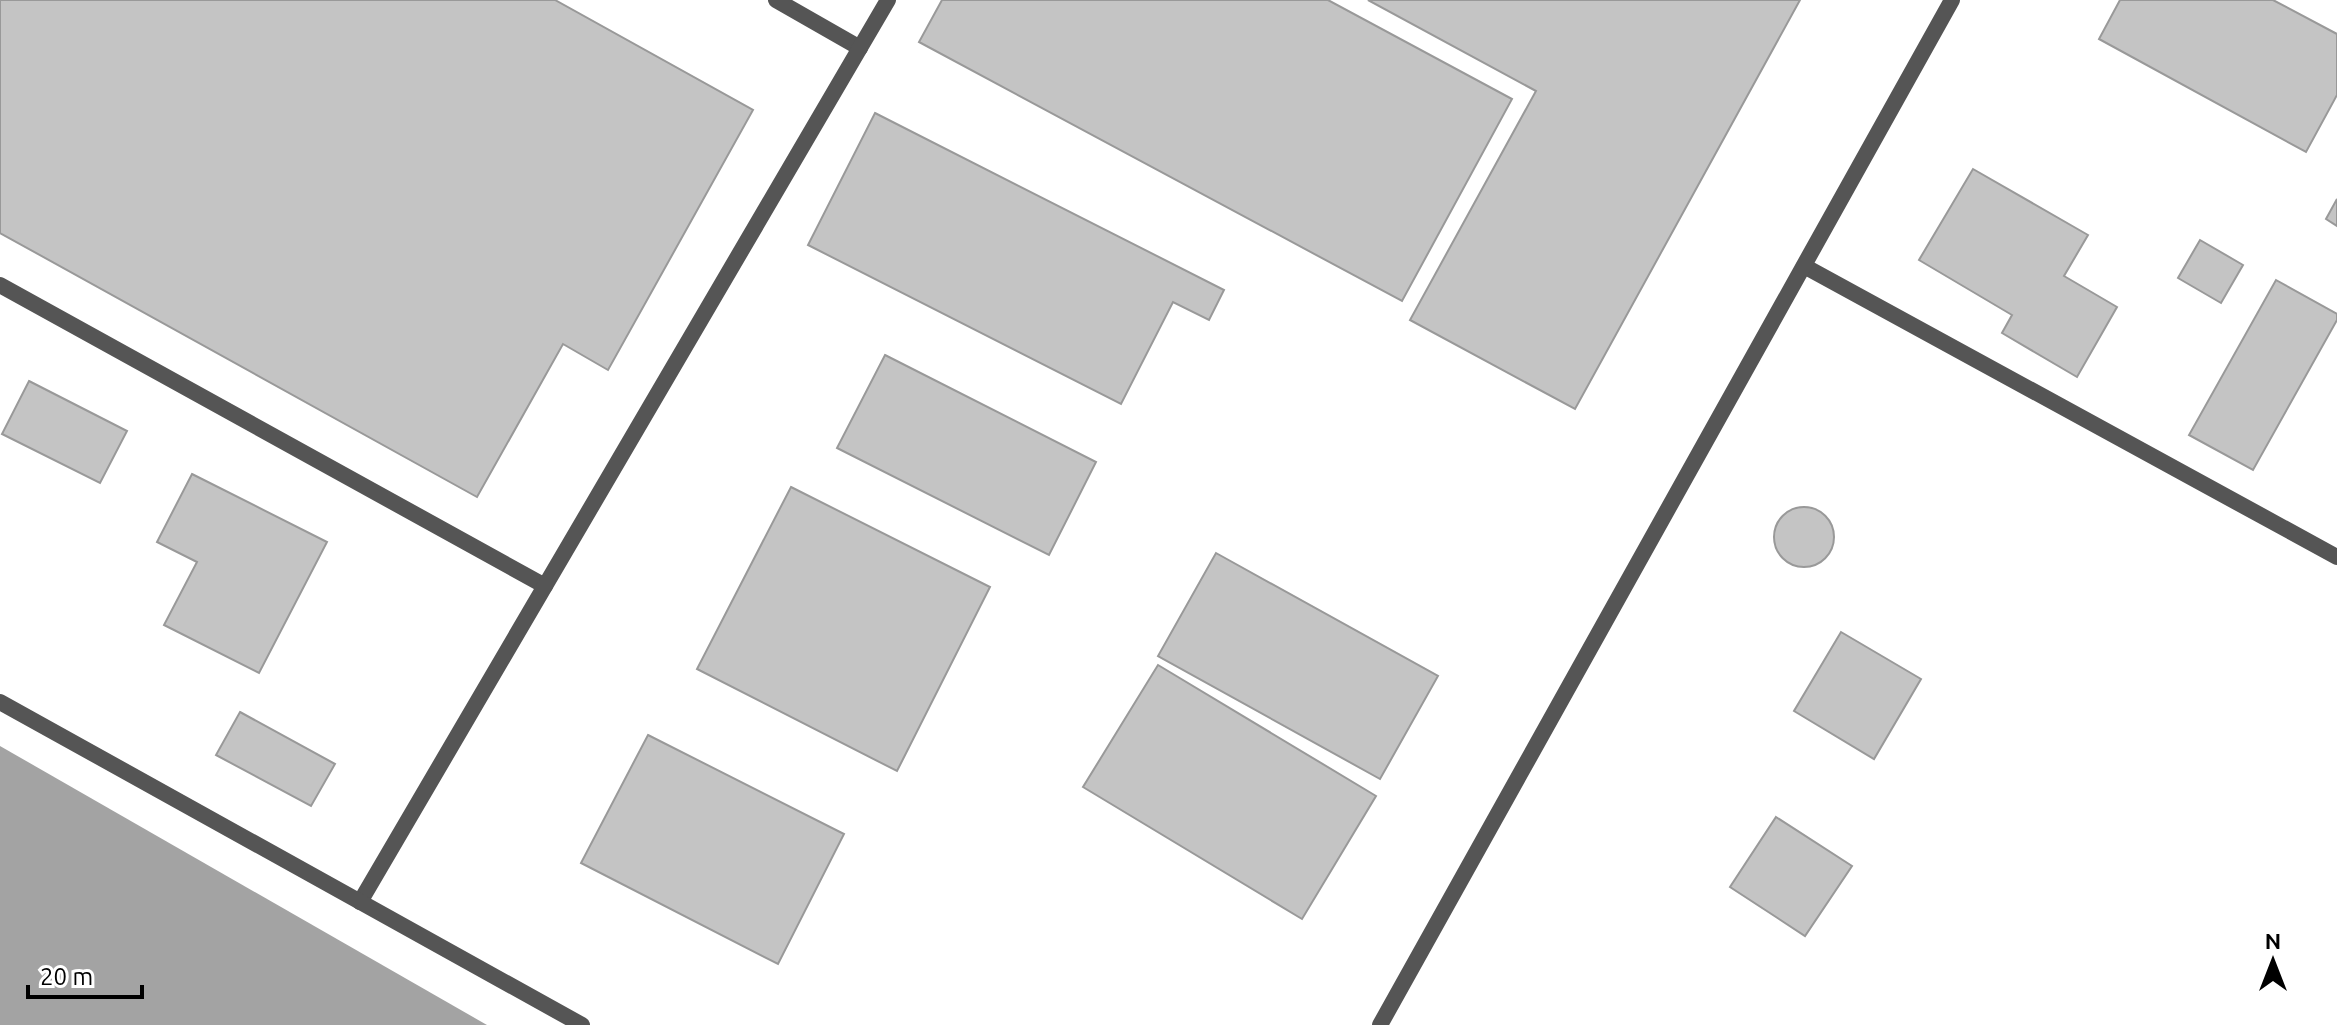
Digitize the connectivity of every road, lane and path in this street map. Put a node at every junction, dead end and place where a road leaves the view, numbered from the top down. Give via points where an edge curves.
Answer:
1 (776, 0) edge
2 (888, 0) edge
3 (1952, 0) edge
4 (860, 48) junction
5 (1804, 266) junction
6 (0, 285) edge
7 (2337, 557) edge
8 (545, 586) junction
9 (0, 702) edge
10 (360, 902) junction
11 (582, 1025) edge
12 (1380, 1025) edge

1 - 4 street
2 - 4 street
3 - 5 street
4 - 8 street
5 - 7 street
5 - 12 street
6 - 8 street
8 - 10 street
9 - 10 street
10 - 11 street

